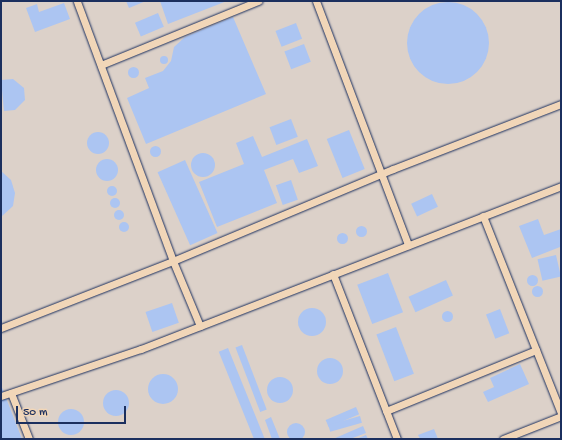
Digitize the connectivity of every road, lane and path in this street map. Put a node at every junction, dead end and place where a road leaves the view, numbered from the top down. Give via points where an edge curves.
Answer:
1 (77, 1) edge
2 (258, 1) edge
3 (316, 1) edge
4 (101, 65) junction
5 (561, 104) edge
6 (381, 174) junction
7 (561, 186) edge
8 (483, 216) junction
9 (408, 245) junction
10 (173, 261) junction
11 (334, 274) junction
12 (200, 326) junction
13 (1, 328) edge
14 (536, 350) junction
15 (11, 393) junction
16 (1, 396) edge
17 (386, 411) junction
18 (561, 413) edge
19 (561, 416) edge
20 (29, 439) edge
21 (397, 439) edge
22 (503, 439) edge

1 - 4 lane
2 - 4 lane
3 - 6 lane
4 - 10 lane
5 - 6 lane
6 - 9 lane
6 - 10 lane
7 - 8 lane
8 - 9 lane
8 - 14 lane
9 - 11 lane
10 - 12 lane
10 - 13 lane
11 - 12 lane
11 - 17 lane
12 - 15 lane
14 - 17 lane
14 - 18 lane
15 - 16 lane
15 - 20 lane
17 - 21 lane
19 - 22 lane

